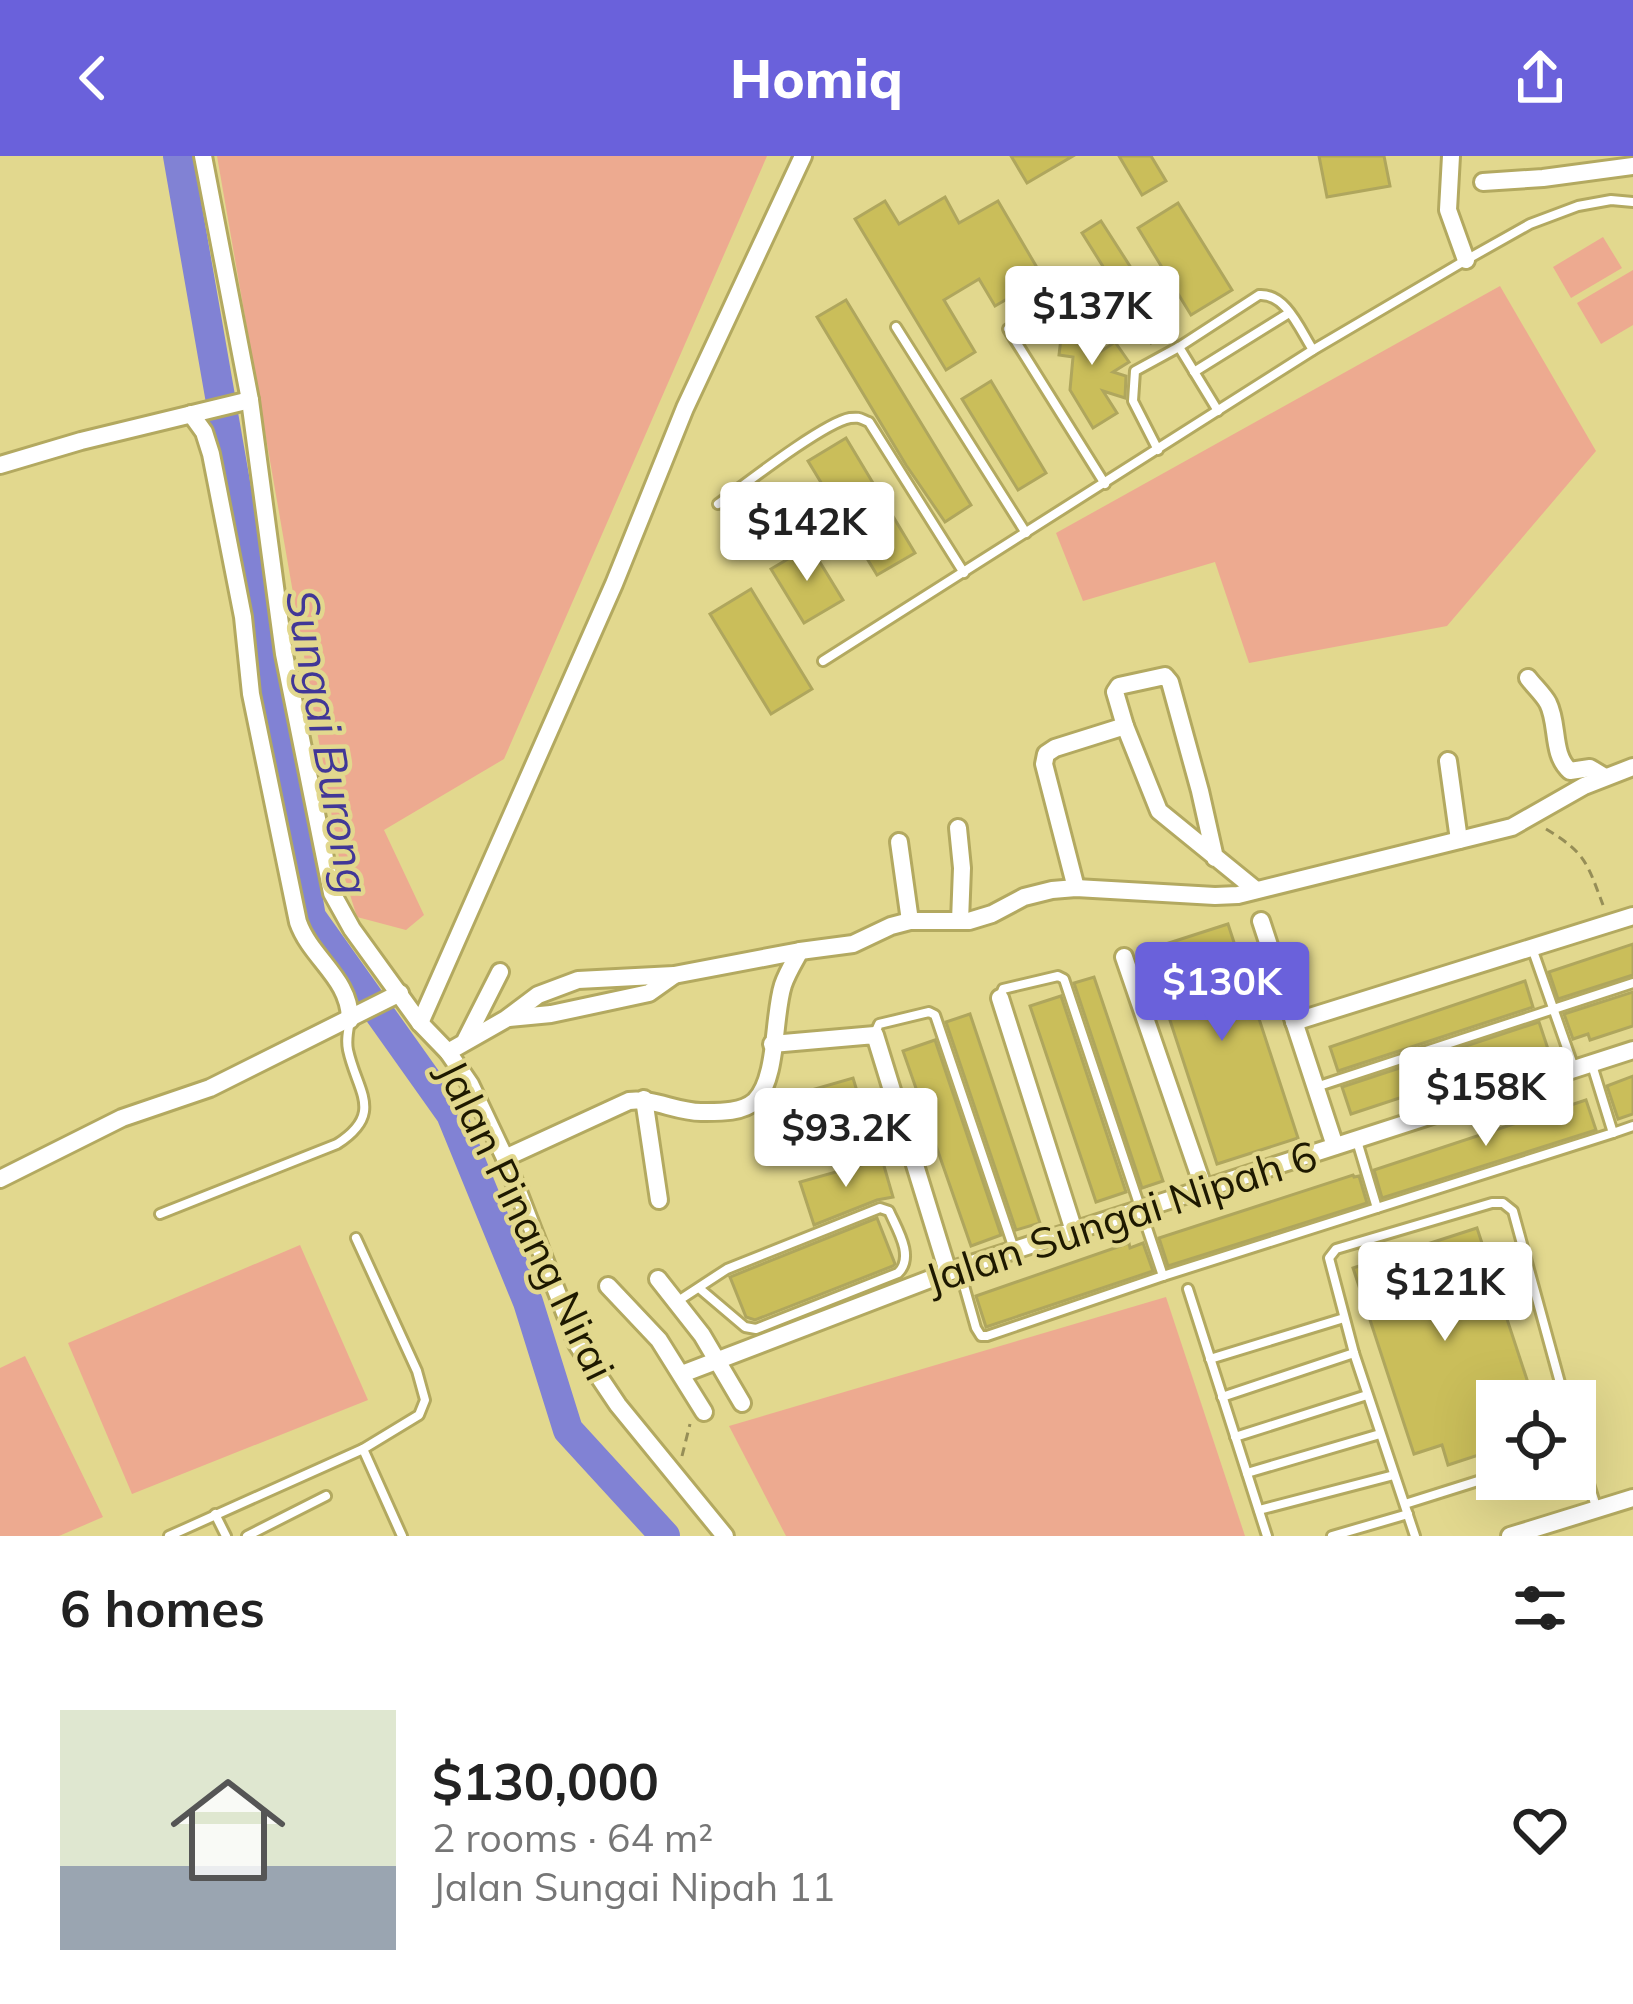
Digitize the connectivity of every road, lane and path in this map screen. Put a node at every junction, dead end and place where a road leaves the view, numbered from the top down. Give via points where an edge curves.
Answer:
1 (203, 156) edge
2 (803, 156) edge
3 (1451, 156) edge
4 (1633, 166) edge
5 (1483, 182) dead end
6 (1633, 202) edge
7 (1466, 260) junction
8 (1288, 313) junction
9 (896, 326) dead end
10 (1008, 329) dead end
11 (1179, 347) junction
12 (1313, 350) junction
13 (1194, 372) junction
14 (244, 401) junction
15 (1218, 411) junction
16 (198, 412) junction
17 (1158, 450) junction
18 (0, 465) edge
19 (1105, 484) junction
20 (718, 504) dead end
21 (1026, 534) junction
22 (964, 572) junction
23 (823, 661) dead end
24 (1528, 678) dead end
25 (1125, 726) junction
26 (1448, 761) dead end
27 (1630, 768) edge
28 (1605, 777) junction
29 (1633, 788) edge
30 (1529, 819) junction
31 (958, 827) dead end
32 (1459, 840) junction
33 (899, 842) dead end
34 (1215, 859) junction
35 (1076, 888) junction
36 (1256, 890) junction
37 (1633, 916) edge
38 (910, 921) junction
39 (960, 921) junction
40 (1261, 921) dead end
41 (1611, 923) junction
42 (1532, 948) junction
43 (800, 951) junction
44 (1124, 957) dead end
45 (500, 972) dead end
46 (674, 975) junction
47 (1633, 983) edge
48 (394, 996) junction
49 (1000, 998) joint
50 (1553, 1008) junction
51 (352, 1018) junction
52 (506, 1018) junction
53 (1294, 1022) junction
54 (420, 1023) junction
55 (875, 1035) junction
56 (466, 1040) junction
57 (772, 1044) junction
58 (1633, 1050) edge
59 (448, 1052) junction
60 (1583, 1066) junction
61 (1316, 1087) junction
62 (644, 1099) junction
63 (900, 1114) junction
64 (1633, 1126) edge
65 (1613, 1133) junction
66 (1356, 1139) junction
67 (1335, 1146) junction
68 (793, 1150) dead end
69 (506, 1158) junction
70 (0, 1179) edge
71 (1204, 1189) junction
72 (659, 1200) dead end
73 (1377, 1208) junction
74 (1138, 1210) junction
75 (160, 1214) dead end
76 (1074, 1231) junction
77 (356, 1238) dead end
78 (1014, 1250) junction
79 (953, 1270) junction
80 (1162, 1276) junction
81 (658, 1279) dead end
82 (608, 1286) dead end
83 (699, 1288) junction
84 (1188, 1289) dead end
85 (677, 1302) junction
86 (1344, 1318) junction
87 (1354, 1354) junction
88 (1210, 1359) junction
89 (717, 1360) junction
90 (682, 1374) junction
91 (1559, 1380) edge
92 (1367, 1395) junction
93 (1222, 1397) junction
94 (742, 1403) dead end
95 (700, 1406) joint
96 (1380, 1434) junction
97 (1235, 1437) junction
98 (363, 1449) junction
99 (1247, 1473) junction
100 (1394, 1474) junction
101 (677, 1475) junction
102 (1476, 1483) edge
103 (326, 1496) dead end
104 (1633, 1498) edge
105 (1594, 1500) edge
106 (1406, 1509) junction
107 (1259, 1510) junction
108 (1597, 1510) junction
109 (215, 1514) junction
110 (396, 1522) junction
111 (169, 1536) edge
112 (226, 1536) edge
113 (247, 1536) edge
114 (387, 1536) edge
115 (402, 1536) edge
116 (725, 1536) edge
117 (1267, 1536) edge
118 (1332, 1536) edge
119 (1414, 1536) edge
120 (1510, 1536) edge

1 - 14 street, Jalan Pinang Nirai
2 - 54 street
3 - 7 street via 1448,210
4 - 5 street
6 - 7 lane via 1578,206
7 - 12 lane
8 - 11 lane via 1277,298 1259,296
8 - 12 lane
8 - 13 lane
9 - 21 lane
10 - 19 lane
11 - 13 lane
11 - 17 lane via 1133,375 1132,401
12 - 15 lane
13 - 15 lane
14 - 16 street
14 - 48 street, Jalan Pinang Nirai via 328,875
15 - 17 lane
16 - 18 street
16 - 51 street via 298,922 341,983
17 - 19 lane
19 - 21 lane
20 - 22 lane via 844,419 859,418
21 - 22 lane
22 - 23 lane
24 - 28 street via 1550,706 1564,767
25 - 34 street via 1159,811
25 - 34 street via 1116,688 1165,676
25 - 35 street via 1046,754
26 - 32 street
27 - 28 street
27 - 29 street
28 - 30 street
30 - 32 street
30 - 41 path via 1581,854
31 - 39 street
32 - 36 street
33 - 38 street
34 - 36 street
35 - 36 street via 1230,896
35 - 39 street via 1036,893
37 - 41 street
38 - 39 street
38 - 43 street via 853,944
40 - 53 street
41 - 42 street
42 - 50 lane
42 - 53 street
43 - 46 street
43 - 57 street via 782,988
44 - 71 street
45 - 56 street
46 - 52 street via 649,993
46 - 52 street via 578,980
47 - 50 lane
48 - 51 street
48 - 54 street, Jalan Pinang Nirai
49 - 74 lane via 1003,989 1064,979
49 - 76 street
50 - 60 lane
50 - 61 lane
51 - 70 street
51 - 75 lane via 349,1056 365,1104 353,1134
52 - 56 street
53 - 61 street
54 - 59 street, Jalan Pinang Nirai
55 - 57 street
55 - 63 street
55 - 78 lane via 880,1024 934,1015
56 - 59 street
57 - 62 street via 762,1092 745,1108 685,1111
58 - 60 street, Jalan Sungai Nipah 6
59 - 69 street, Jalan Pinang Nirai
60 - 65 lane
60 - 66 street, Jalan Sungai Nipah 6
61 - 67 street
62 - 69 street
62 - 72 street
63 - 68 street
63 - 79 street
64 - 65 lane
65 - 73 lane
66 - 67 street, Jalan Sungai Nipah 6
66 - 73 lane
67 - 71 street, Jalan Sungai Nipah 6
69 - 101 street, Jalan Pinang Nirai via 578,1344
71 - 74 street, Jalan Sungai Nipah 6
73 - 80 lane
74 - 76 street, Jalan Sungai Nipah 6
74 - 80 lane
76 - 78 street, Jalan Sungai Nipah 6
77 - 98 lane via 425,1400 419,1415
78 - 79 street, Jalan Sungai Nipah 6
79 - 80 lane via 981,1336
79 - 89 street, Jalan Sungai Nipah 6
81 - 85 street
82 - 90 street
83 - 83 lane via 727,1269 880,1208 889,1211 907,1257 898,1273 756,1329
83 - 85 lane
84 - 88 lane
85 - 89 street
86 - 87 lane
86 - 88 lane
86 - 91 lane via 1329,1258 1336,1250 1503,1203 1513,1210
87 - 92 lane
87 - 93 lane
88 - 93 lane
89 - 90 street, Jalan Sungai Nipah 6
89 - 94 street
90 - 95 street
92 - 96 lane
92 - 97 lane
93 - 97 lane
95 - 101 path
96 - 99 lane
96 - 100 lane
97 - 99 lane
98 - 109 lane
98 - 110 lane
99 - 107 lane
100 - 106 lane
100 - 107 lane
101 - 116 street, Jalan Pinang Nirai
102 - 106 lane
103 - 113 lane
104 - 108 street
105 - 108 lane
106 - 118 lane
106 - 119 lane
107 - 117 lane
108 - 120 street
109 - 111 lane
109 - 112 lane
110 - 114 lane
110 - 115 lane

